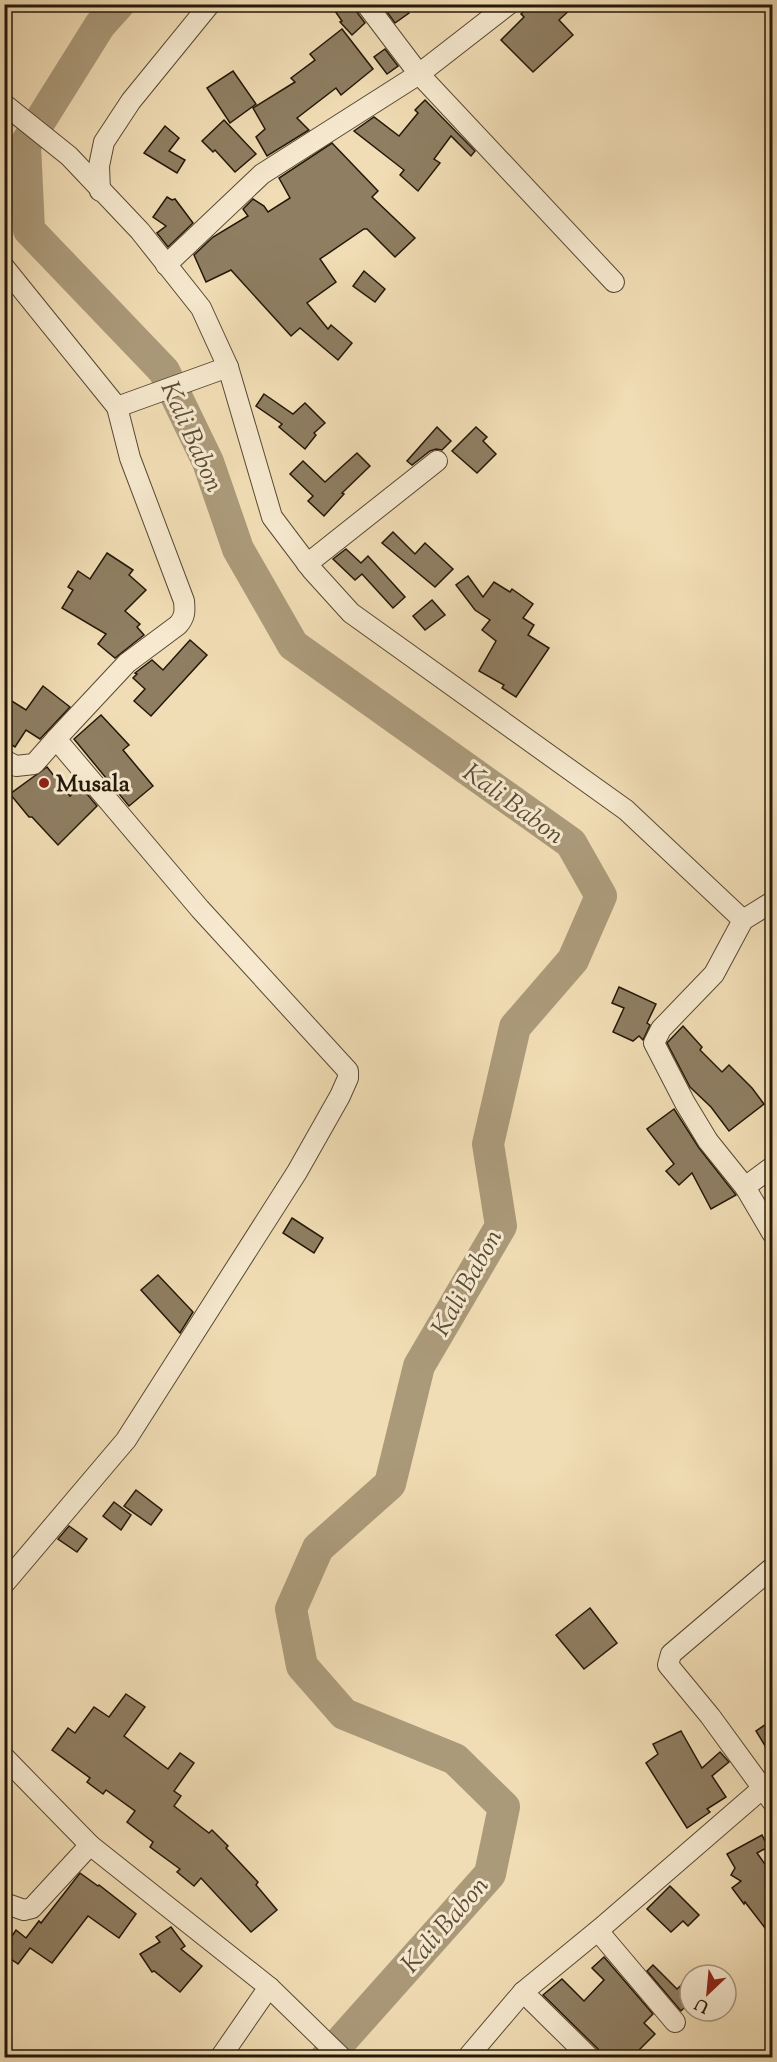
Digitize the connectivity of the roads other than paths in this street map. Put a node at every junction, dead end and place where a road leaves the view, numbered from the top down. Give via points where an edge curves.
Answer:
1 (210, 4) edge
2 (366, 4) edge
3 (509, 4) edge
4 (418, 74) junction
5 (4, 104) edge
6 (100, 191) junction
7 (166, 264) junction
8 (4, 267) edge
9 (614, 282) dead end
10 (220, 370) junction
11 (123, 404) junction
12 (437, 461) dead end
13 (307, 564) junction
14 (56, 739) junction
15 (4, 760) edge
16 (772, 902) edge
17 (743, 920) junction
18 (772, 1167) edge
19 (745, 1186) junction
20 (772, 1233) edge
21 (772, 1568) edge
22 (4, 1584) edge
23 (4, 1757) edge
24 (770, 1790) edge
25 (90, 1845) junction
26 (4, 1903) edge
27 (598, 1931) junction
28 (269, 1987) junction
29 (522, 1992) junction
30 (675, 2022) dead end
31 (220, 2058) edge
32 (342, 2058) edge
33 (467, 2058) edge
34 (591, 2058) edge

1 - 6 street via 131,101 104,142 99,166
2 - 4 street
3 - 4 street
4 - 7 street via 262,174
4 - 9 street
5 - 6 street via 69,156
6 - 7 street
7 - 10 street via 201,308
8 - 11 street
10 - 11 street
10 - 13 street via 272,517
11 - 14 street via 130,458 184,601 184,618 127,663
12 - 13 street
13 - 17 street via 351,613 626,810
14 - 15 street via 34,764 16,766
14 - 22 street via 200,909 348,1071 348,1077 297,1172 126,1440
16 - 17 street
17 - 19 street via 714,975 661,1029 654,1043 708,1141
18 - 19 street
19 - 20 street
21 - 24 street via 671,1653 668,1665
23 - 25 street
24 - 27 street
25 - 26 street via 32,1908 24,1910
25 - 28 street
27 - 29 street
27 - 30 street
28 - 31 street
28 - 32 street
29 - 33 street
29 - 34 street

